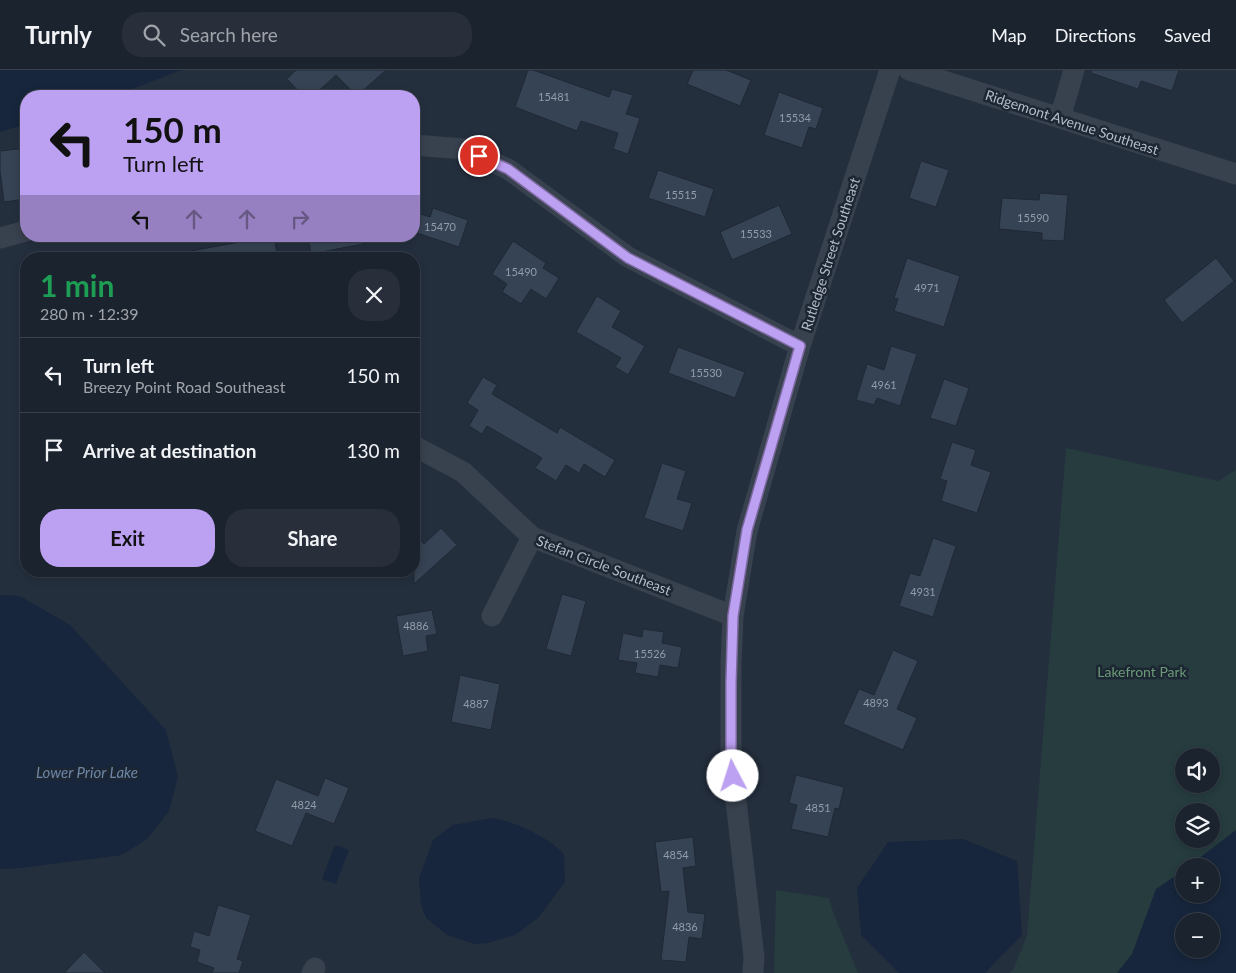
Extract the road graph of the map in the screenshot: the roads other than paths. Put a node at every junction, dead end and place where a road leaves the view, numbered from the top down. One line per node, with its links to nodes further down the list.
1 (890, 70): 9 (street, Rutledge Street Southeast)
2 (909, 70): 4 (street, Ridgemont Avenue Southeast)
3 (1074, 70): 4 (street)
4 (1060, 118): 6 (street, Ridgemont Avenue Southeast)
5 (420, 145): 9 (street)
6 (1236, 174)
7 (20, 233): 8 (street)
8 (0, 238)
9 (800, 346): 13 (street, Rutledge Street Southeast)
10 (420, 449): 11 (street, Stefan Circle Southeast)
11 (532, 537): 12 (street); 13 (street, Stefan Circle Southeast)
12 (492, 616)
13 (733, 616): 14 (street, Rutledge Street Southeast)
14 (753, 973)

